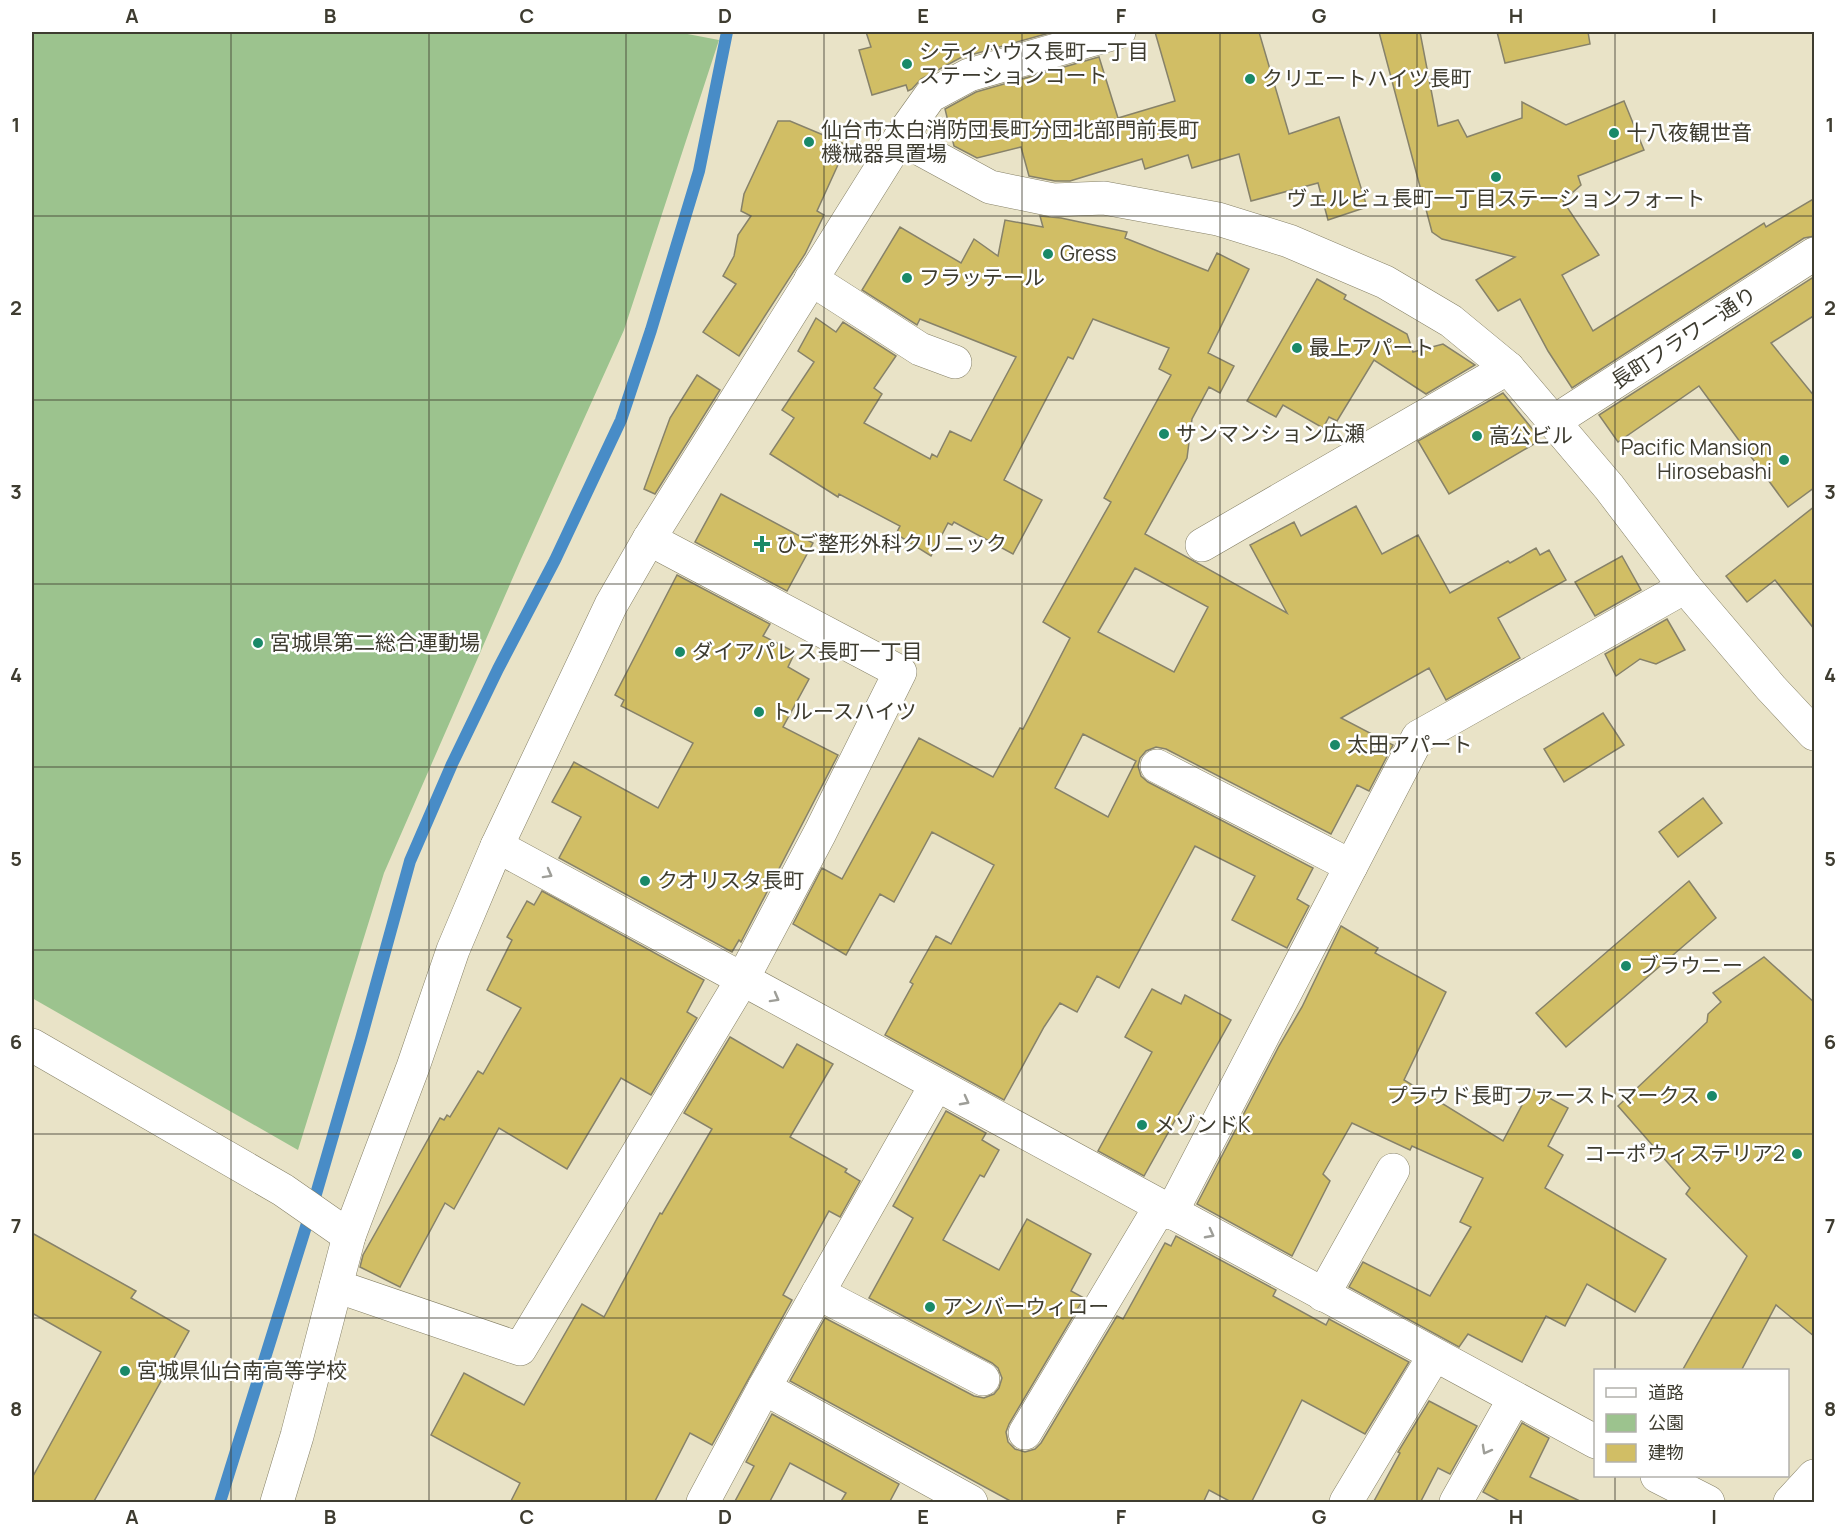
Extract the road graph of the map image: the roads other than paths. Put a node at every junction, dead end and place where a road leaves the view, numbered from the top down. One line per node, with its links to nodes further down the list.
1 (1119, 32): 2 (street)
2 (900, 138): 4 (street); 6 (street)
3 (1815, 254): 7 (street, 長町フラワー通り)
4 (811, 279): 5 (street); 8 (street)
5 (955, 362)
6 (1508, 368): 7 (street); 9 (street)
7 (1553, 422): 10 (street)
8 (649, 538): 13 (street); 15 (street)
9 (1202, 545)
10 (1685, 587): 11 (street); 14 (street)
11 (1815, 734)
12 (1157, 766): 14 (street)
13 (497, 846): 15 (street, one-way to 15); 20 (street)
14 (1351, 866): 19 (street)
15 (742, 980): 17 (street, one-way to 17); 21 (street)
16 (32, 1045): 20 (street)
17 (936, 1086): 19 (street, one-way to 19); 22 (street)
18 (1393, 1170): 23 (street)
19 (1165, 1210): 23 (street, one-way to 23); 28 (street)
20 (342, 1231): 21 (street)
21 (336, 1286): 32 (street)
22 (818, 1293): 25 (street); 26 (street)
23 (1323, 1295): 24 (street)
24 (1434, 1356): 27 (street); 35 (street)
25 (983, 1379)
26 (764, 1388): 33 (street); 34 (street)
27 (1514, 1399): 29 (street); 36 (street, one-way to 36)
28 (1026, 1433)
29 (1594, 1441)
30 (1815, 1476): 38 (street)
31 (1659, 1477): 37 (street)
32 (277, 1503)
33 (703, 1503)
34 (971, 1503)
35 (1347, 1503)
36 (1456, 1503)
37 (1708, 1503)
38 (1790, 1503)

